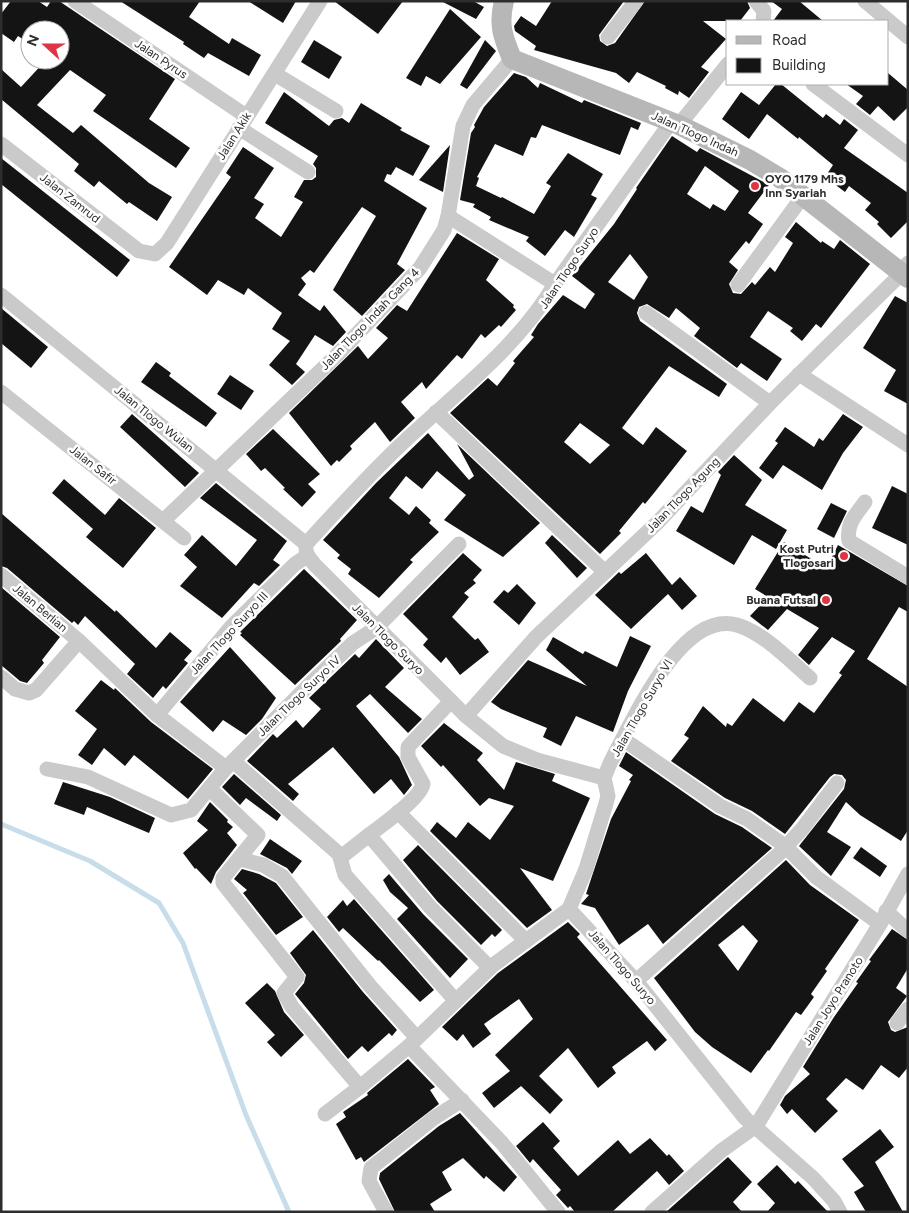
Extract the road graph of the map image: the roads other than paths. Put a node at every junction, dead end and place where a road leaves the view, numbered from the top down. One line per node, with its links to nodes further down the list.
1 (75, 1): 17 (street, Jalan Pyrus)
2 (320, 1): 14 (street, Jalan Akik)
3 (504, 1): 12 (street)
4 (636, 1): 10 (street)
5 (756, 1): 7 (street)
6 (865, 1): 8 (street)
7 (763, 20)
8 (888, 20)
9 (889, 21): 11 (street)
10 (608, 37)
11 (908, 37)
12 (512, 59): 18 (street, Jalan Tlogo Indah); 23 (street, Jalan Tlogo Indah Gang 4)
13 (726, 66): 18 (street, Jalan Tlogo Suryo)
14 (275, 74): 16 (street); 17 (street, Jalan Akik)
15 (814, 85): 20 (street)
16 (336, 111)
17 (243, 122): 21 (street, Jalan Pyrus); 24 (street, Jalan Akik)
18 (675, 124): 22 (street, Jalan Tlogo Indah); 26 (street, Jalan Tlogo Suryo)
19 (1, 144): 24 (street, Jalan Zamrud)
20 (908, 154)
21 (308, 172)
22 (804, 196): 25 (street, Jalan Tlogo Indah); 27 (street)
23 (448, 216): 26 (street); 35 (street, Jalan Tlogo Indah Gang 4)
24 (138, 251)
25 (905, 272): 30 (street, Jalan Tlogo Agung)
26 (556, 284): 33 (street, Jalan Tlogo Suryo)
27 (738, 285)
28 (1, 295): 35 (street, Jalan Tlogo Wulan)
29 (646, 313): 32 (street)
30 (799, 374): 32 (street, Jalan Tlogo Agung); 34 (street)
31 (1, 392): 37 (street, Jalan Safir)
32 (770, 403): 41 (street, Jalan Tlogo Agung)
33 (436, 412): 40 (street, Jalan Tlogo Suryo); 41 (street)
34 (908, 445)
35 (217, 470): 37 (street, Jalan Tlogo Indah Gang 4); 40 (street, Jalan Tlogo Wulan)
36 (865, 502): 43 (street)
37 (164, 520): 38 (street, Jalan Safir)
38 (184, 538)
39 (459, 544): 44 (street, Jalan Tlogo Suryo IV)
40 (307, 550): 44 (street, Jalan Tlogo Suryo); 49 (street, Jalan Tlogo Suryo III)
41 (606, 572): 50 (street, Jalan Tlogo Agung)
42 (1, 575): 45 (street, Jalan Berlian)
43 (908, 578)
44 (376, 628): 48 (street, Jalan Tlogo Suryo); 52 (street, Jalan Tlogo Suryo IV)
45 (79, 641): 46 (street); 49 (street, Jalan Berlian)
46 (1, 677)
47 (810, 678): 51 (street, Jalan Tlogo Suryo VI)
48 (451, 701): 50 (street, Jalan Tlogo Suryo); 57 (street)
49 (157, 715): 52 (street, Jalan Berlian)
50 (466, 716): 54 (street, Jalan Tlogo Suryo)
51 (623, 739): 54 (street, Jalan Tlogo Suryo VI); 59 (street)
52 (230, 764): 56 (street, Jalan Tlogo Suryo IV); 60 (street, Jalan Berlian)
53 (47, 768): 56 (street, Jalan Tlogo Suryo IV)
54 (604, 778): 63 (street)
55 (837, 784): 59 (street)
56 (210, 789): 61 (street)
57 (398, 812): 58 (street); 66 (street)
58 (369, 835): 60 (street); 67 (street)
59 (785, 846): 64 (street); 68 (street)
60 (341, 857): 69 (street)
61 (240, 859): 72 (street); 73 (street)
62 (908, 874): 64 (street, Jalan Joyo Pranoto)
63 (569, 909): 66 (street); 68 (street, Jalan Tlogo Suryo)
64 (883, 918): 65 (street); 76 (street, Jalan Joyo Pranoto)
65 (908, 931)
66 (526, 941): 67 (street)
67 (490, 968): 69 (street)
68 (636, 980): 76 (street, Jalan Tlogo Suryo)
69 (455, 1000): 72 (street)
70 (908, 1009): 71 (street)
71 (897, 1023)
72 (413, 1042): 73 (street); 74 (street)
73 (360, 1087): 75 (street)
74 (462, 1100): 77 (street); 78 (street)
75 (325, 1114)
76 (756, 1126): 79 (street); 80 (street, Jalan Tlogo Suryo)
77 (386, 1212)
78 (558, 1212)
79 (652, 1212)
80 (840, 1212)

